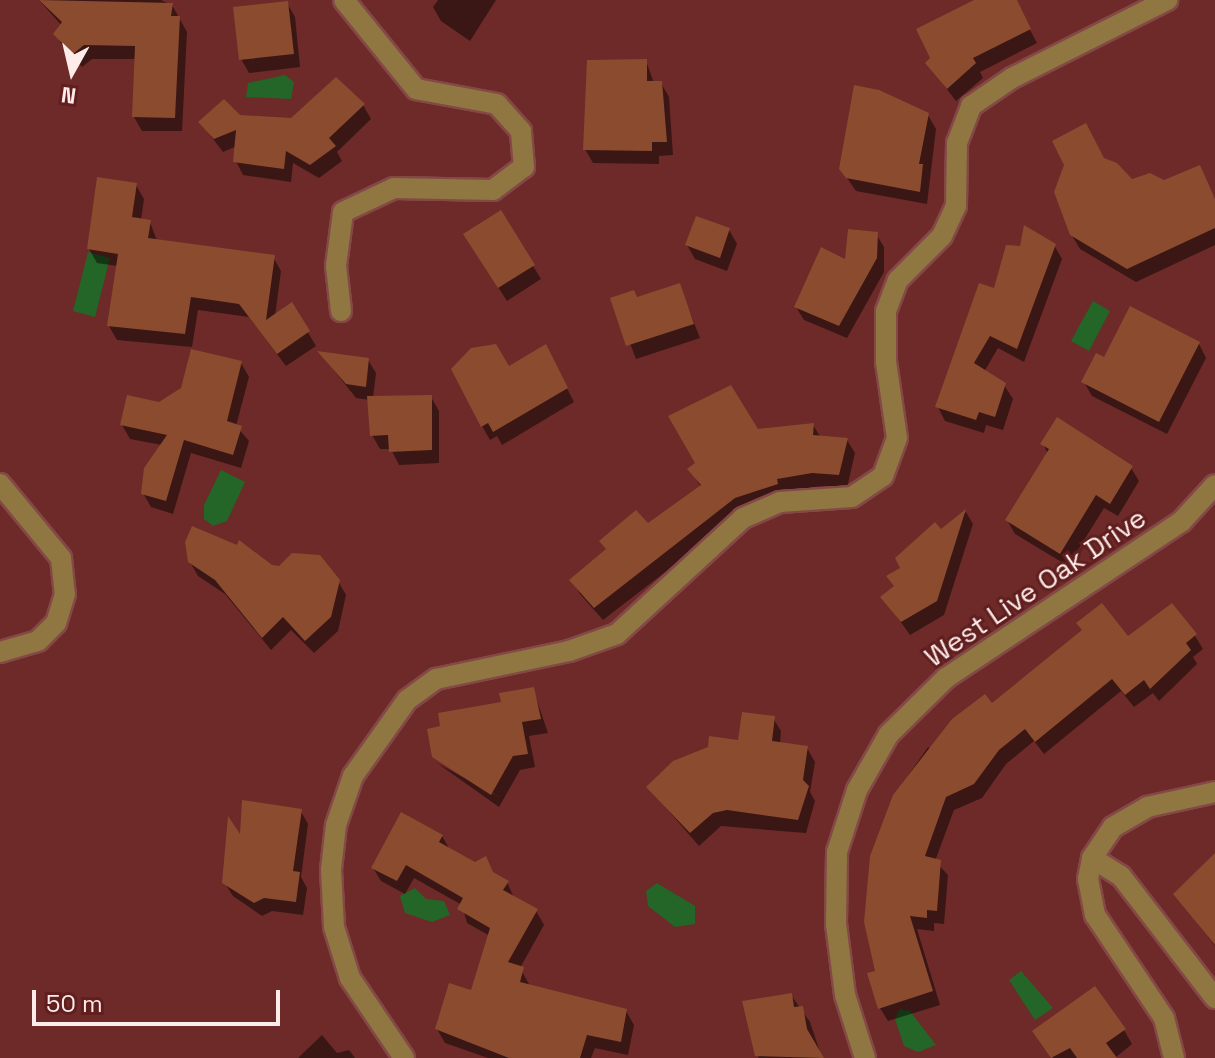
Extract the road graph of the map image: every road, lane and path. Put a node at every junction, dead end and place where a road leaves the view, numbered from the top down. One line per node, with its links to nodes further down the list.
1 (344, 0): 3 (street)
2 (1167, 0): 10 (street)
3 (341, 311)
4 (0, 484): 6 (street)
5 (1215, 485): 11 (street, West Live Oak Drive)
6 (0, 652)
7 (1215, 792): 8 (street)
8 (1092, 858): 9 (street); 12 (street)
9 (1215, 998)
10 (404, 1058)
11 (865, 1058)
12 (1174, 1058)

